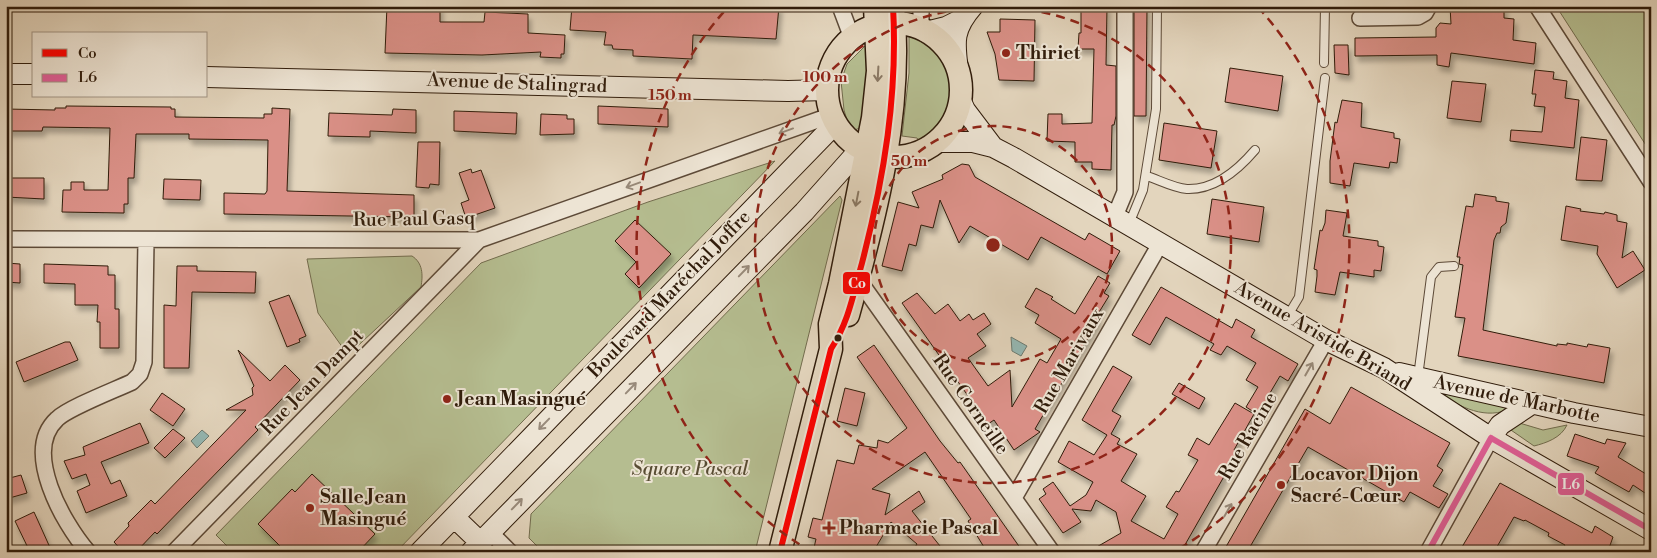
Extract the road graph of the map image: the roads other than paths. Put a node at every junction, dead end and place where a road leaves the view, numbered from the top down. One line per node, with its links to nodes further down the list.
1 (840, 6): 12 (street)
2 (921, 6): 11 (street)
3 (1125, 6): 28 (street)
4 (1157, 6): 26 (lane)
5 (1324, 6): 13 (lane)
6 (1429, 6): 10 (street)
7 (1537, 6): 27 (street)
8 (967, 13): 11 (main road); 14 (main road)
9 (885, 15): 11 (main road); 12 (main road); 25 (main road)
10 (1360, 18)
11 (924, 30): 14 (main road)
12 (852, 38): 19 (main road)
13 (1324, 63)
14 (958, 70): 20 (main road)
15 (6, 74): 16 (main road)
16 (32, 74)
17 (208, 76): 19 (main road, Avenue de Stalingrad)
18 (1325, 78): 35 (lane)
19 (827, 90): 21 (main road)
20 (960, 99): 22 (main road); 23 (main road, Avenue Aristide Briand)
21 (834, 119): 25 (main road); 30 (street, Rue Paul Gasq, one-way to 30); 44 (main road, Boulevard Maréchal Joffre, one-way to 44)
22 (935, 142): 23 (main road, Avenue Aristide Briand); 25 (main road)
23 (993, 147): 28 (main road, Avenue Aristide Briand)
24 (1255, 150): 26 (lane)
25 (871, 152): 34 (main road); 37 (main road, one-way to 37); 46 (main road, Boulevard Maréchal Joffre, one-way to 25)
26 (1147, 176): 28 (lane)
27 (1651, 182)
28 (1122, 220): 32 (main road, Avenue Aristide Briand)
29 (6, 239): 31 (street, Rue Paul Gasq)
30 (479, 240): 31 (street, Rue Paul Gasq); 48 (street, Rue Jean Dampt)
31 (146, 241): 47 (street)
32 (1160, 244): 35 (main road, Avenue Aristide Briand); 43 (street, Rue Marivaux)
33 (1454, 266): 39 (lane)
34 (858, 279): 37 (main road); 43 (street, Rue Corneille)
35 (1287, 317): 36 (main road, Avenue Aristide Briand)
36 (1326, 340): 38 (main road, Avenue Aristide Briand); 53 (street, Rue Racine, one-way to 36)
37 (831, 349): 51 (main road)
38 (1384, 368): 39 (main road, Avenue de Marbotte); 42 (main road, Avenue Aristide Briand)
39 (1418, 377): 40 (main road, Avenue de Marbotte)
40 (1533, 403): 41 (main road, Avenue de Marbotte); 42 (main road)
41 (1651, 427)
42 (1491, 438): 45 (main road, Avenue Aristide Briand); 54 (street)
43 (1014, 498): 52 (street, Rue Corneille)
44 (454, 518): 46 (main road); 49 (main road, Boulevard Maréchal Joffre)
45 (1651, 530)
46 (480, 542): 50 (street)
47 (88, 552)
48 (174, 552)
49 (420, 552)
50 (510, 552)
51 (780, 552)
52 (1052, 552)
53 (1203, 552)
54 (1428, 552)

